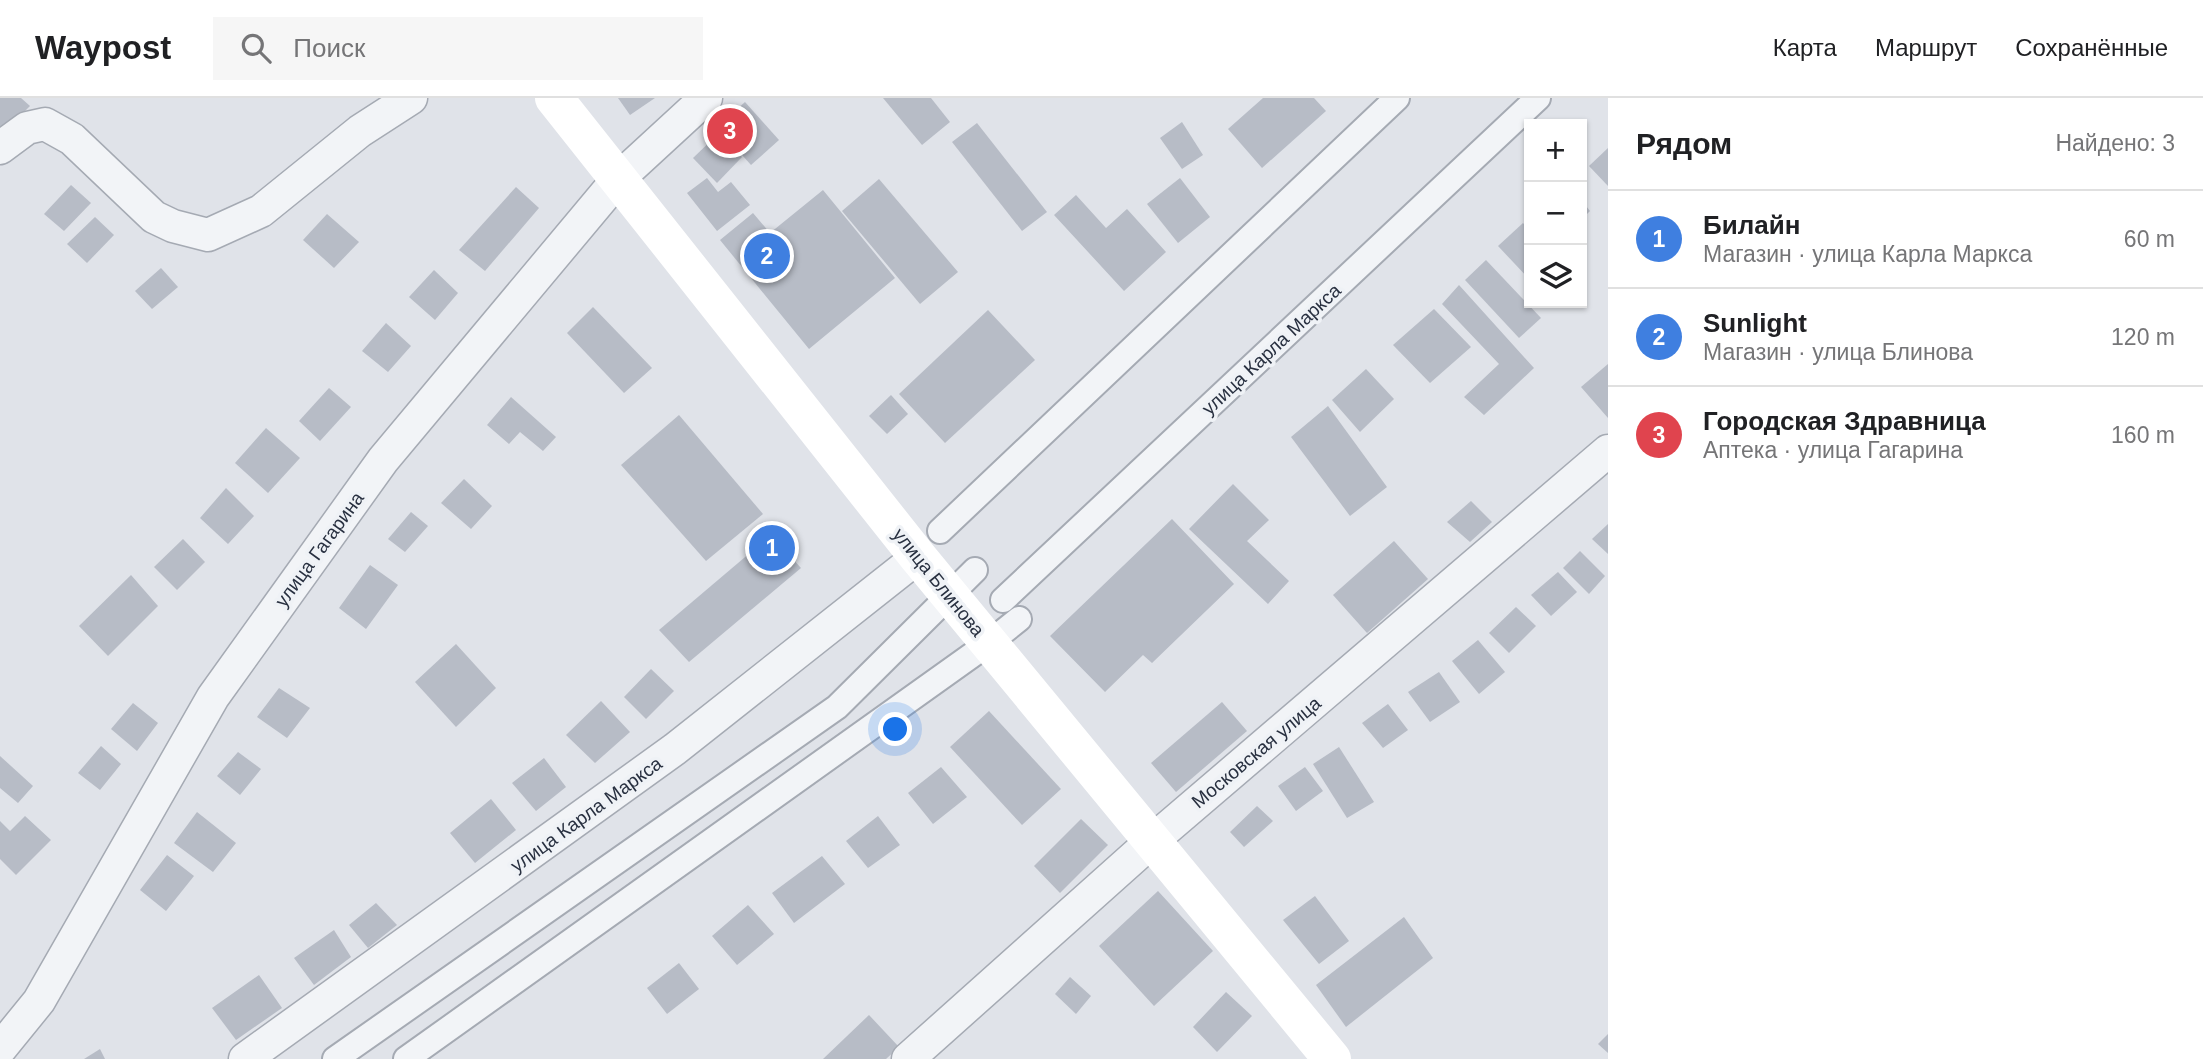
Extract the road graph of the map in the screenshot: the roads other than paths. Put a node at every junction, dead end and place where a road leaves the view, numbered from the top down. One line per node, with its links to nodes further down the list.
1 (411, 98): 6 (street)
2 (554, 98): 7 (main road, улица Блинова)
3 (706, 98): 7 (street, улица Гагарина)
4 (1396, 98): 9 (street, улица Карла Маркса)
5 (1538, 98): 11 (street, улица Карла Маркса)
6 (0, 148)
7 (618, 179): 9 (main road, улица Блинова); 13 (street, улица Гагарина)
8 (1608, 452): 12 (street, Московская улица)
9 (929, 544): 10 (main road, улица Блинова); 14 (street, улица Карла Маркса)
10 (961, 582): 11 (main road, улица Блинова); 15 (street)
11 (989, 643): 12 (main road, улица Блинова); 16 (street, улица Карла Маркса)
12 (1152, 841): 17 (street, Московская улица); 18 (main road, улица Блинова)
13 (0, 1049)
14 (245, 1059)
15 (335, 1059)
16 (406, 1059)
17 (908, 1059)
18 (1332, 1059)

